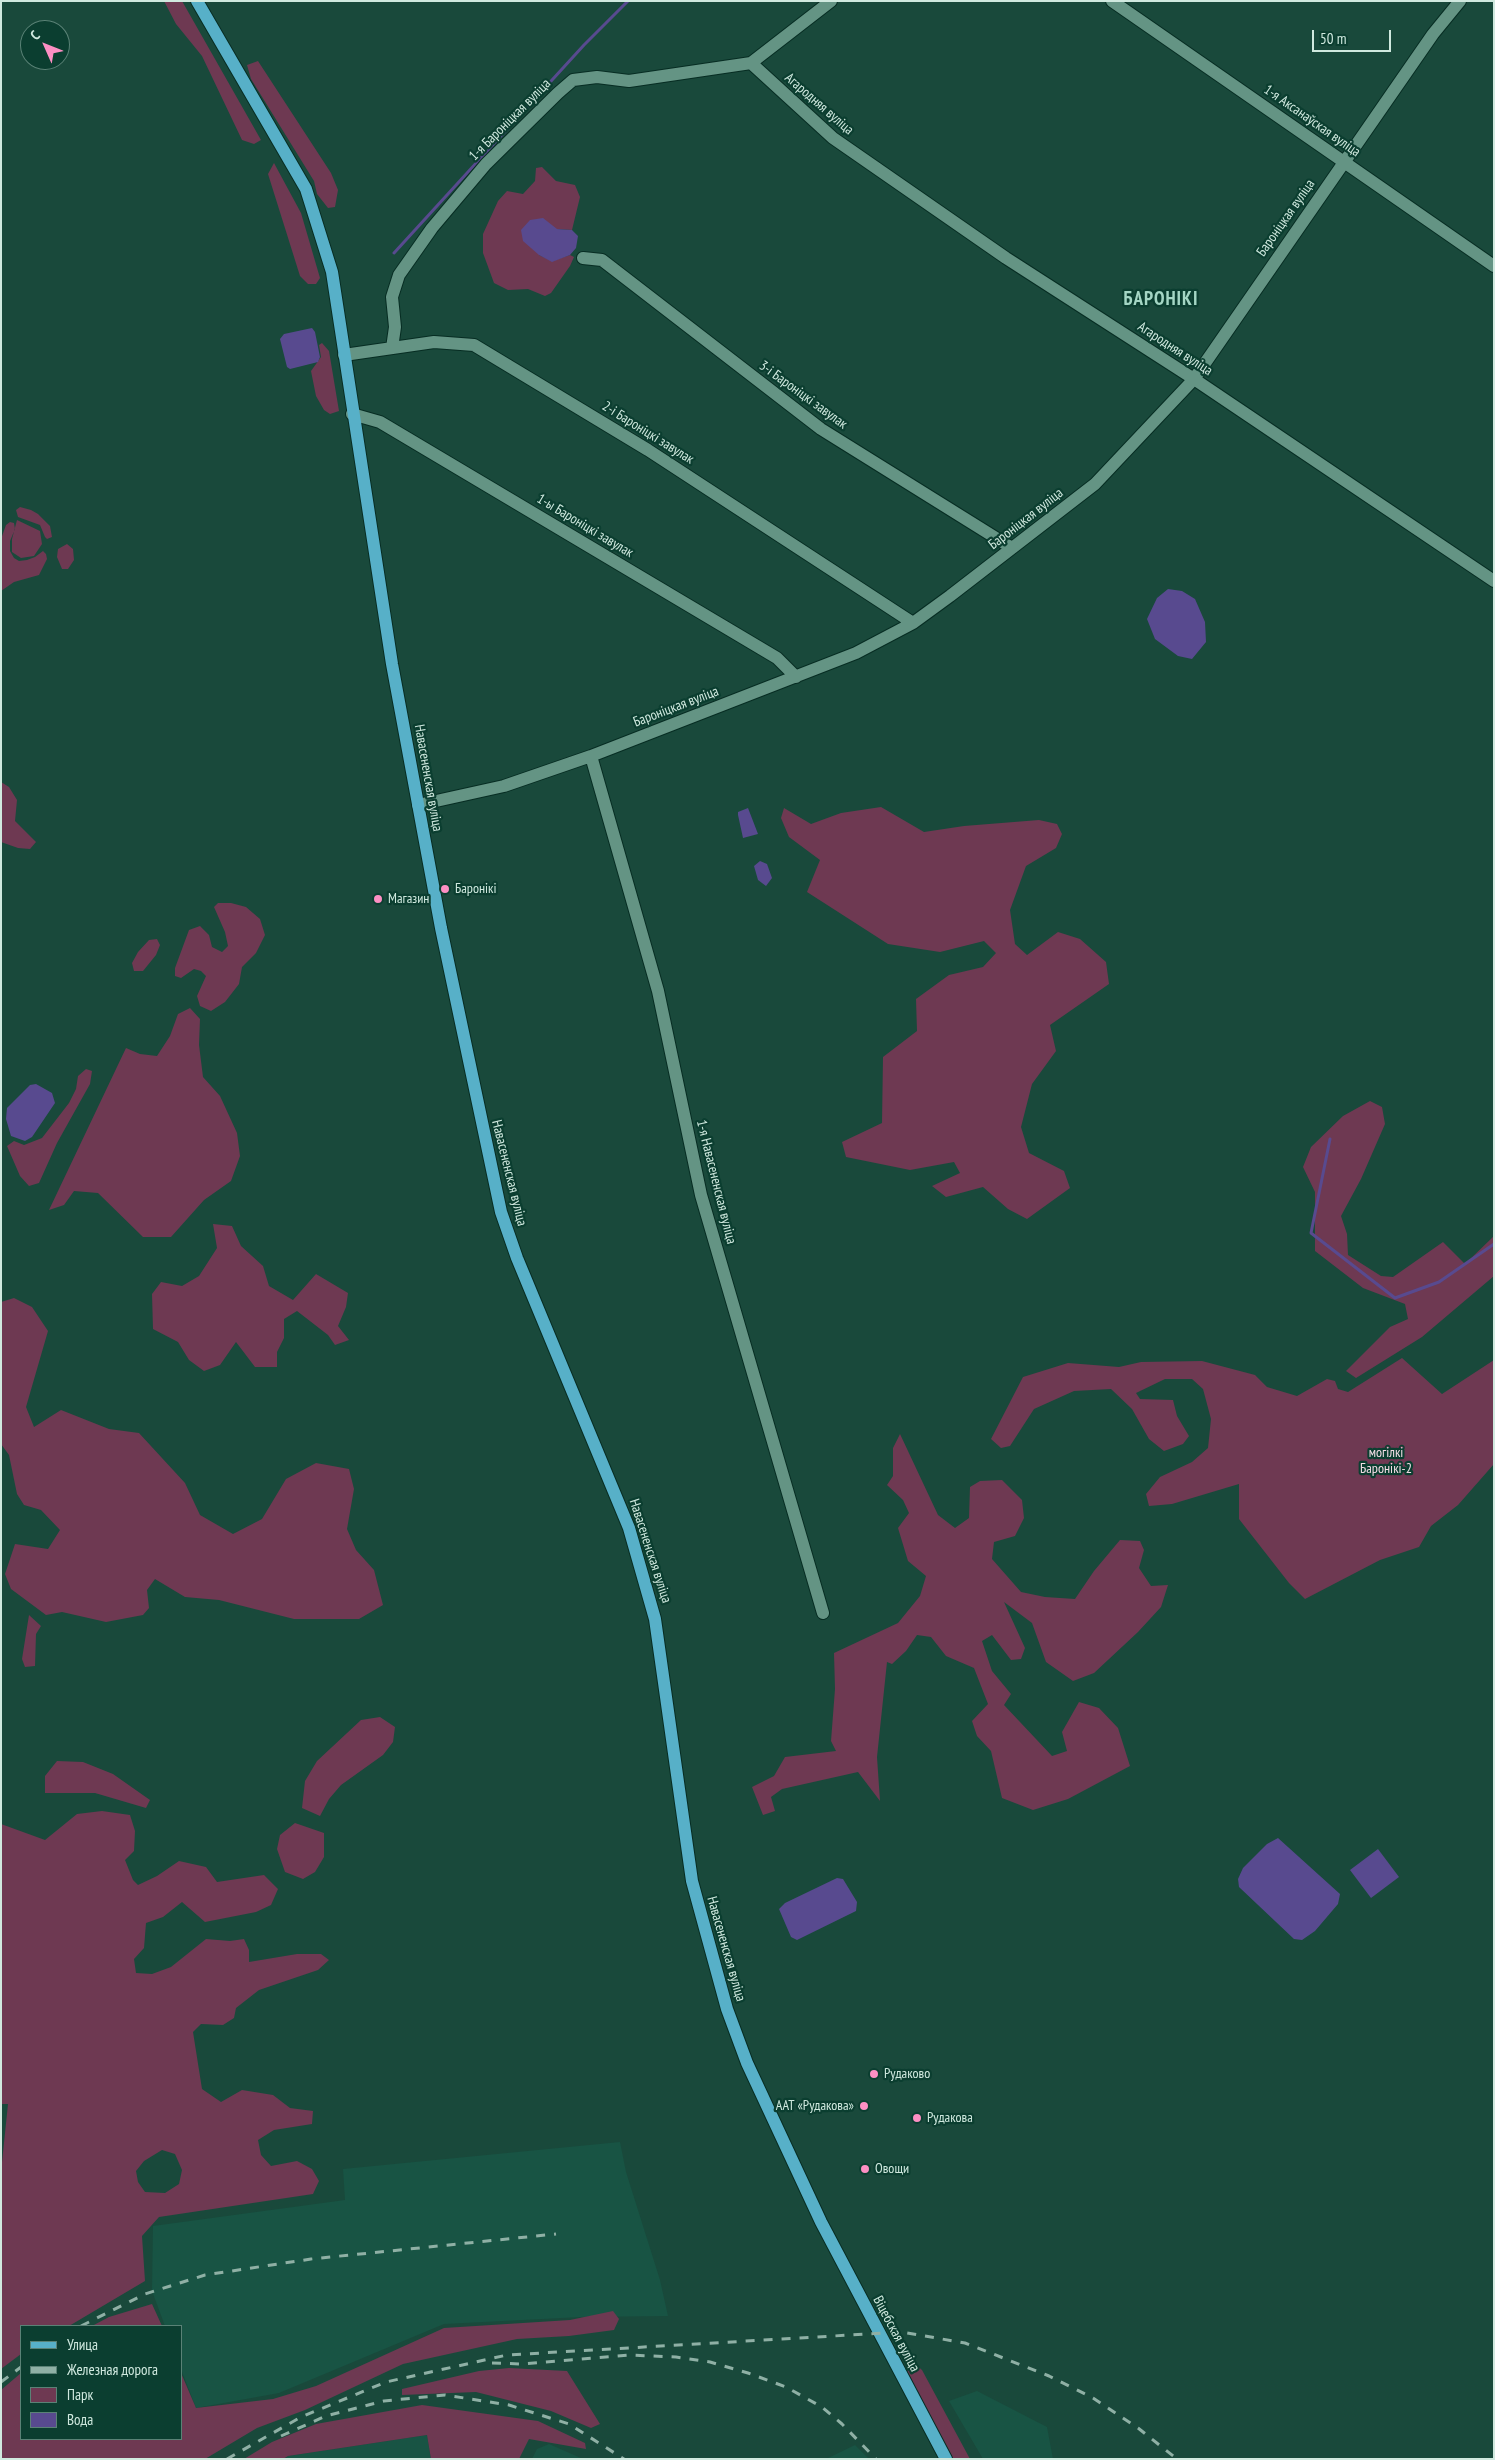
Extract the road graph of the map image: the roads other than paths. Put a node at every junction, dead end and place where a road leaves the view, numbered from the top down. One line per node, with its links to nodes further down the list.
1 (831, 1): 5 (street, 1-я Бароніцкая вуліца)
2 (1112, 1): 6 (street, 1-я Аксанаўская вуліца)
3 (1460, 1): 6 (street, Бароніцкая вуліца)
4 (201, 3): 10 (main road, Навасененская вуліца)
5 (751, 63): 9 (street, 1-я Бароніцкая вуліца); 11 (street, Агародняя вуліца)
6 (1344, 162): 8 (street, 1-я Аксанаўская вуліца); 11 (street, Бароніцкая вуліца)
7 (583, 258): 13 (street, 3-і Бароніцкі завулак)
8 (1494, 266)
9 (392, 348): 10 (street, 2-і Бароніцкі завулак); 15 (street, 2-і Бароніцкі завулак)
10 (344, 355): 12 (main road, Навасененская вуліца)
11 (1194, 379): 13 (street, Бароніцкая вуліца); 14 (street, Агародняя вуліца)
12 (352, 414): 16 (street, 1-ы Бароніцкі завулак); 18 (main road, Навасененская вуліца)
13 (1012, 548): 15 (street, Бароніцкая вуліца)
14 (1494, 581)
15 (913, 623): 16 (street, Бароніцкая вуліца)
16 (796, 677): 17 (street, Бароніцкая вуліца)
17 (591, 756): 18 (street, Бароніцкая вуліца); 19 (street, 1-я Навасененская вуліца)
18 (418, 805): 20 (main road, Навасененская вуліца)
19 (823, 1613)
20 (821, 2222): 21 (main road, Віцебская вуліца)
21 (946, 2459)

